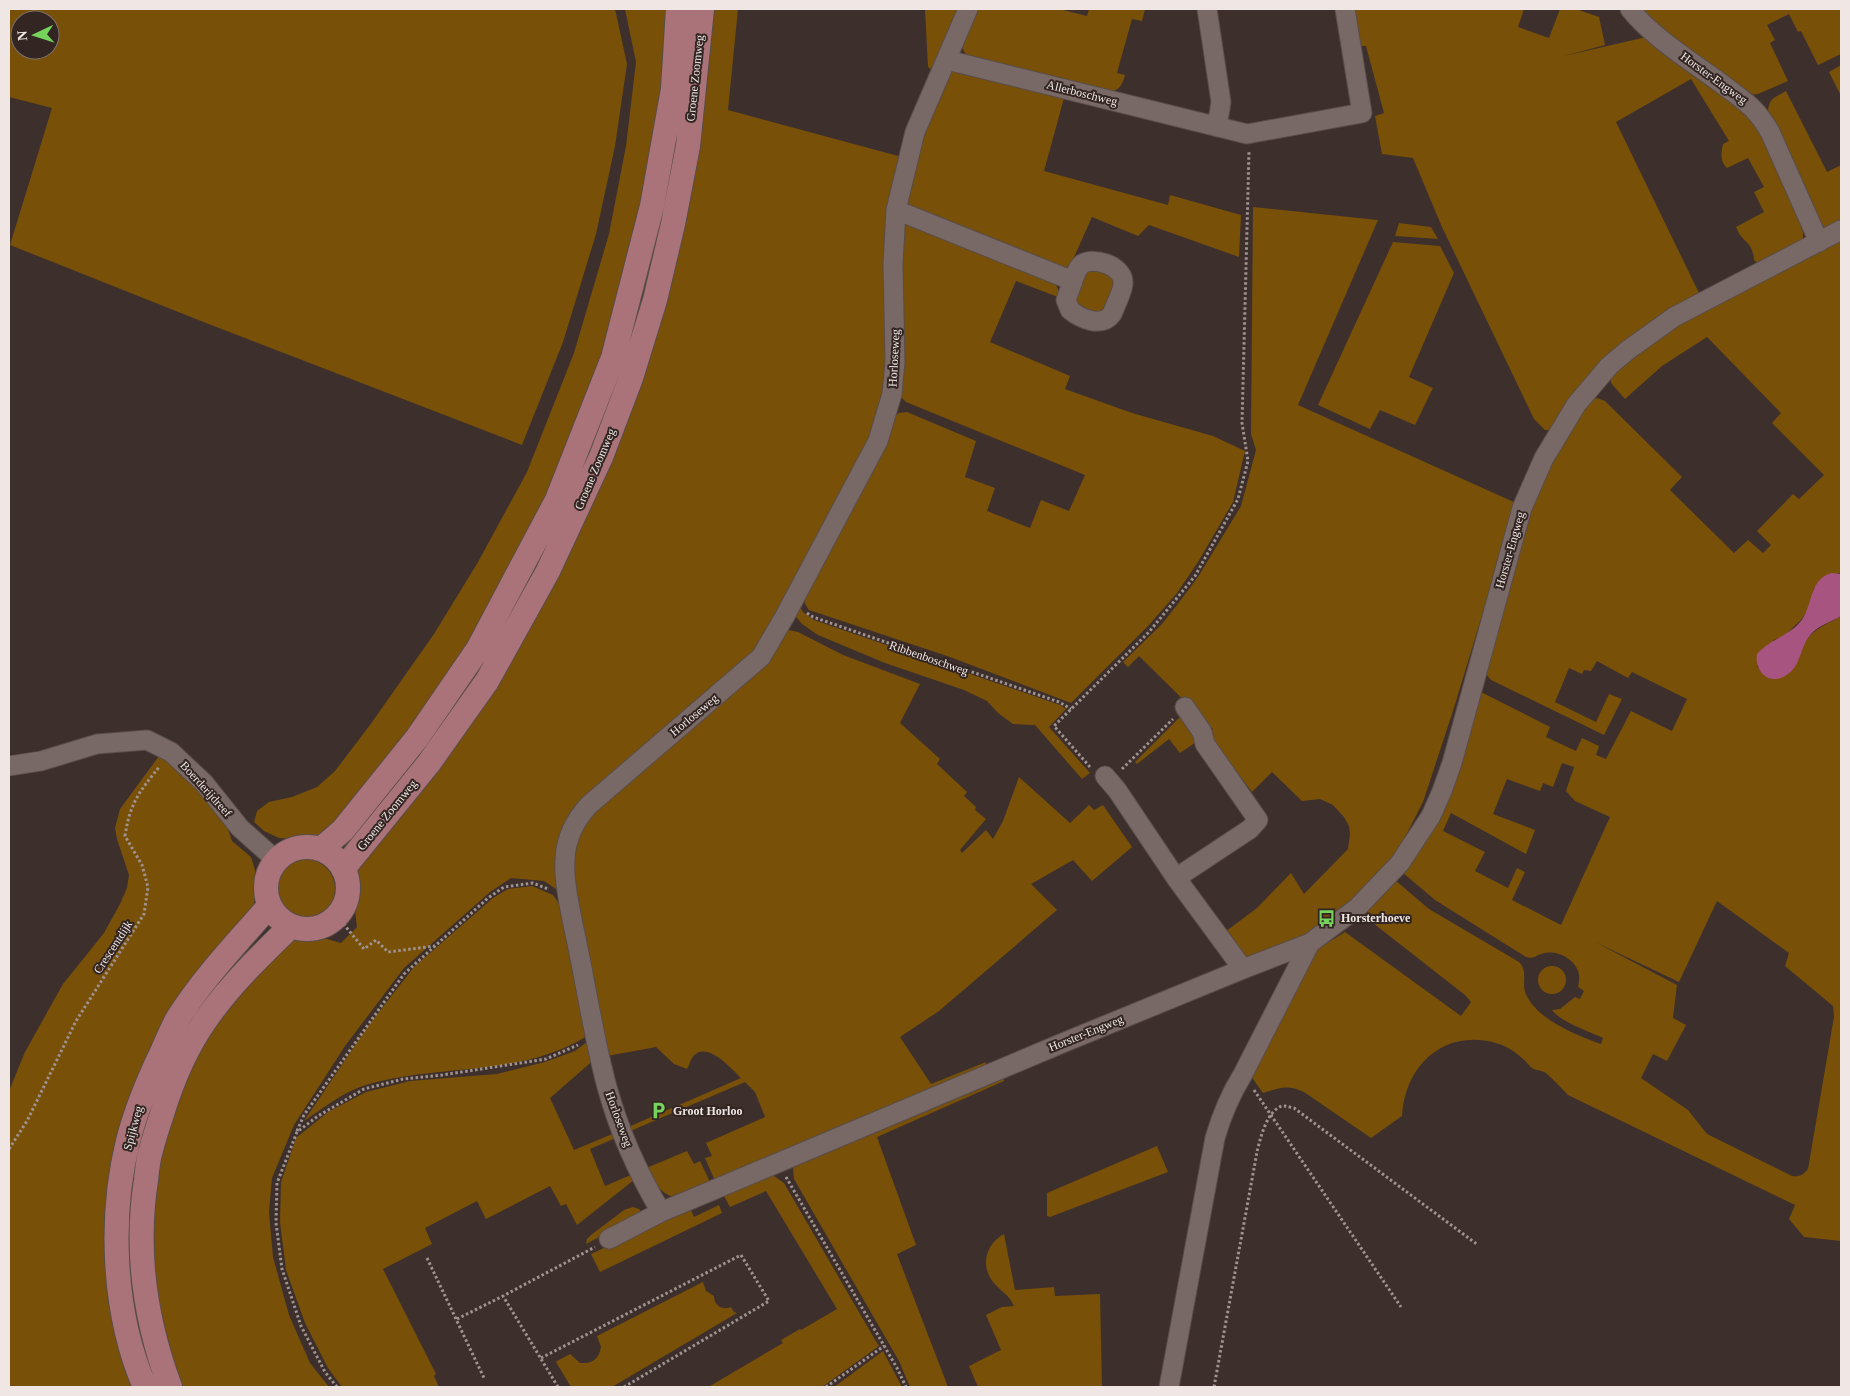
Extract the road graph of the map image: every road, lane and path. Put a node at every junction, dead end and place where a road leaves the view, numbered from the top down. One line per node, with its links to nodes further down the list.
1 (678, 9): 20 (main road, Groene Zoomweg)
2 (702, 9): 22 (main road, Groene Zoomweg)
3 (968, 9): 7 (street, Horloseweg)
4 (1208, 9): 8 (street)
5 (1345, 9): 9 (street, Allerboschweg)
6 (1630, 9): 12 (street, Horster-Engweg)
7 (947, 60): 8 (street, Allerboschweg); 10 (street, Horloseweg)
8 (1217, 127): 9 (street, Allerboschweg)
9 (1246, 134): 16 (path)
10 (896, 210): 13 (street); 14 (street, Horloseweg)
11 (1841, 230): 12 (street, Horster-Engweg)
12 (1818, 242): 28 (street, Horster-Engweg)
13 (1073, 281)
14 (795, 596): 16 (path, Ribbenboschweg); 24 (street, Horloseweg)
15 (1185, 707): 19 (path); 23 (street)
16 (1070, 709): 19 (path)
17 (171, 752): 18 (street, Boerderijdreef); 21 (street, Boerderijdreef); 35 (path, Crescentdijk)
18 (9, 766)
19 (1107, 779): 23 (street)
20 (321, 849): 21 (main road); 22 (main road)
21 (276, 860): 25 (main road)
22 (344, 869): 26 (main road)
23 (1176, 878): 30 (street)
24 (570, 903): 29 (path); 31 (street, Horloseweg)
25 (269, 906): 27 (main road); 47 (main road, Spijkweg)
26 (337, 916): 27 (main road); 29 (path)
27 (291, 926): 48 (main road, Spijkweg)
28 (1310, 943): 30 (street, Horster-Engweg); 32 (street, Horster-Engweg)
29 (435, 946): 34 (path)
30 (1243, 969): 36 (street, Horster-Engweg)
31 (595, 1033): 34 (path); 37 (street, Horloseweg)
32 (1243, 1074): 33 (path); 54 (street, Horster-Engweg)
33 (1272, 1114): 39 (path); 42 (path); 55 (path)
34 (297, 1132): 49 (path)
35 (9, 1149)
36 (778, 1164): 37 (street); 44 (path)
37 (661, 1212): 38 (street)
38 (609, 1239): 41 (path)
39 (1478, 1245)
40 (428, 1258): 43 (path)
41 (503, 1296): 43 (path); 45 (path)
42 (1401, 1307)
43 (457, 1319): 46 (path)
44 (884, 1346): 52 (path); 53 (path)
45 (541, 1358): 50 (path); 51 (path)
46 (484, 1378)
47 (145, 1387)
48 (170, 1387)
49 (337, 1387)
50 (558, 1387)
51 (624, 1387)
52 (826, 1387)
53 (906, 1387)
54 (1169, 1387)
55 (1214, 1387)

